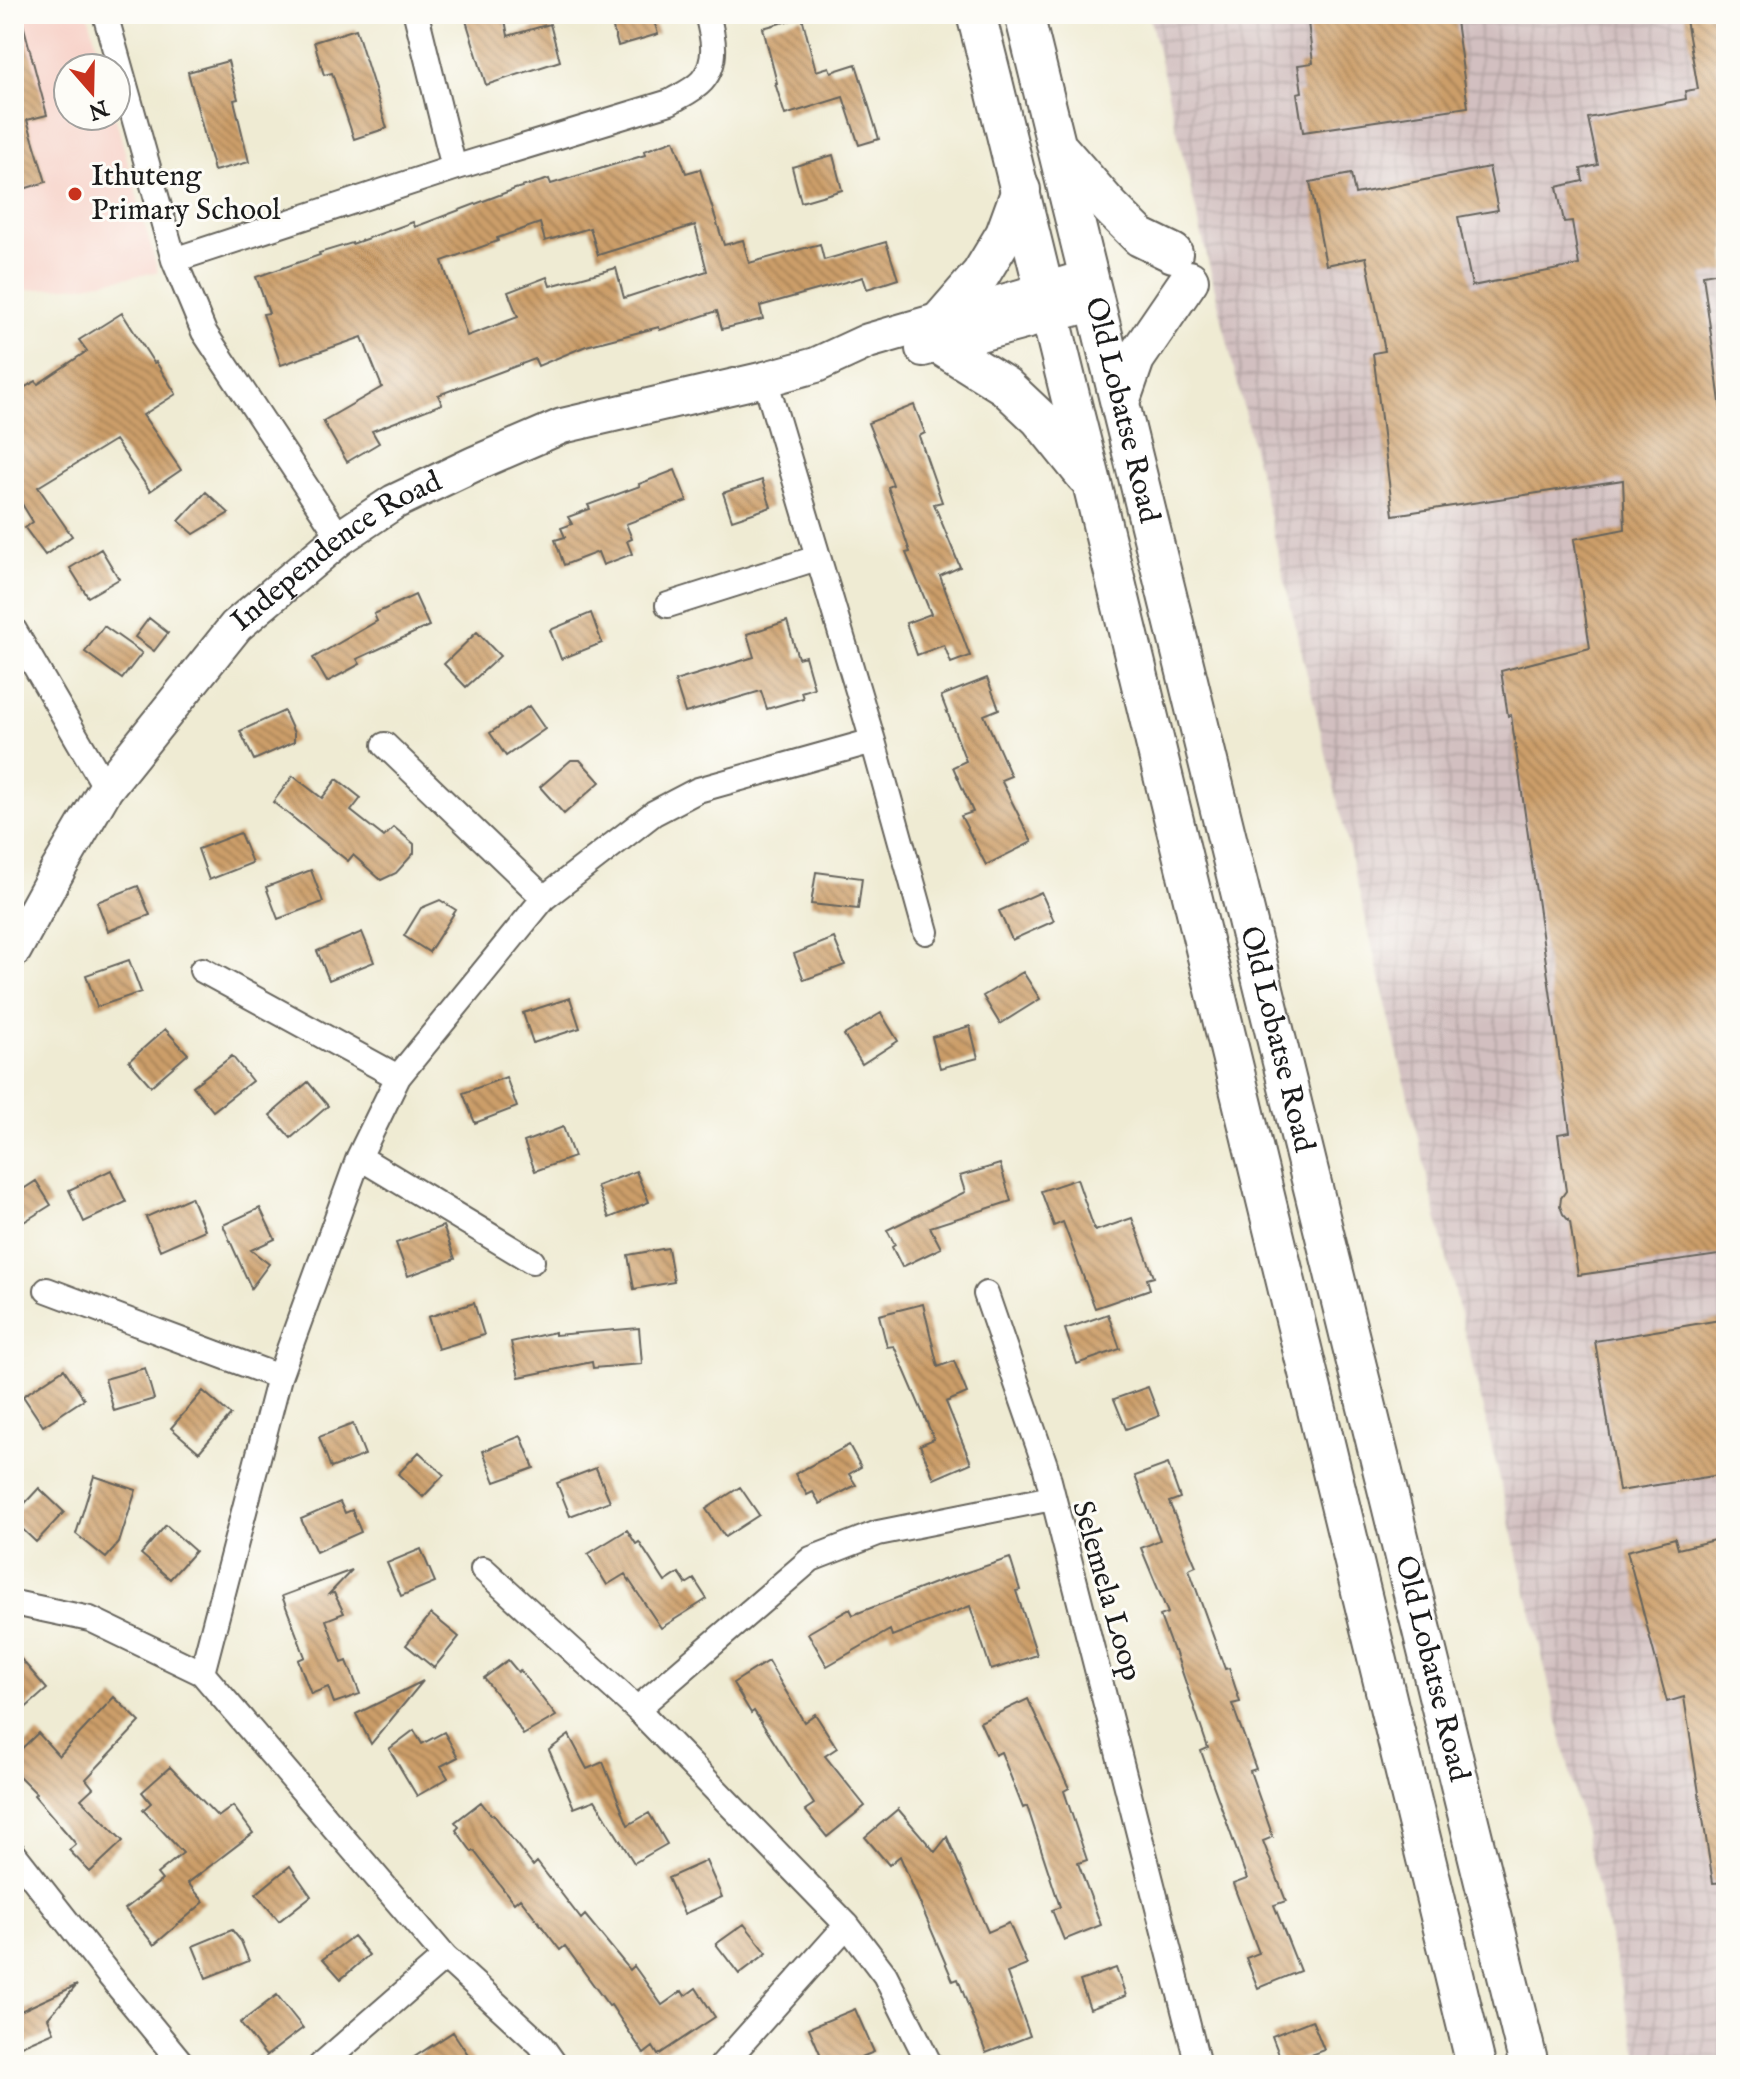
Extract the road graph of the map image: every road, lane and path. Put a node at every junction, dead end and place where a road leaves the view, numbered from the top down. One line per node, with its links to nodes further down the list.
1 (105, 14): 9 (street)
2 (416, 14): 7 (street)
3 (707, 14): 7 (street)
4 (976, 14): 8 (main road, Old Lobatse Road)
5 (1024, 14): 6 (main road, Old Lobatse Road)
6 (1056, 146): 10 (main road, Old Lobatse Road); 14 (main road)
7 (454, 168): 9 (street)
8 (1021, 190): 11 (main road, Old Lobatse Road); 12 (main road)
9 (174, 260): 16 (street)
10 (1092, 290): 11 (street, Independence Road); 14 (main road, Old Lobatse Road)
11 (1046, 303): 12 (street, Independence Road); 15 (main road, Old Lobatse Road)
12 (941, 333): 13 (street, Independence Road); 15 (main road)
13 (765, 379): 16 (street, Independence Road); 17 (street)
14 (1120, 402): 48 (main road, Old Lobatse Road)
15 (1092, 483): 47 (main road, Old Lobatse Road)
16 (340, 538): 22 (street, Independence Road)
17 (817, 558): 18 (street); 20 (street)
18 (668, 605)
19 (14, 630): 22 (street)
20 (873, 741): 23 (street); 24 (street)
21 (385, 745): 23 (street)
22 (106, 788): 25 (street, Independence Road)
23 (544, 898): 27 (street)
24 (926, 932)
25 (14, 950)
26 (202, 970): 27 (street)
27 (398, 1077): 28 (street)
28 (359, 1157): 29 (street); 32 (street)
29 (532, 1261)
30 (47, 1290): 32 (street)
31 (986, 1294): 33 (street)
32 (279, 1377): 36 (street)
33 (1052, 1498): 37 (street, Selemela Loop); 46 (street, Selemela Loop)
34 (483, 1569): 37 (street)
35 (14, 1603): 36 (street)
36 (202, 1673): 40 (street)
37 (637, 1709): 39 (street)
38 (14, 1854): 41 (street)
39 (847, 1925): 44 (street); 45 (street)
40 (445, 1957): 42 (street); 43 (street)
41 (183, 2065)
42 (321, 2065)
43 (555, 2065)
44 (722, 2065)
45 (930, 2065)
46 (1198, 2065)
47 (1476, 2065)
48 (1529, 2065)

